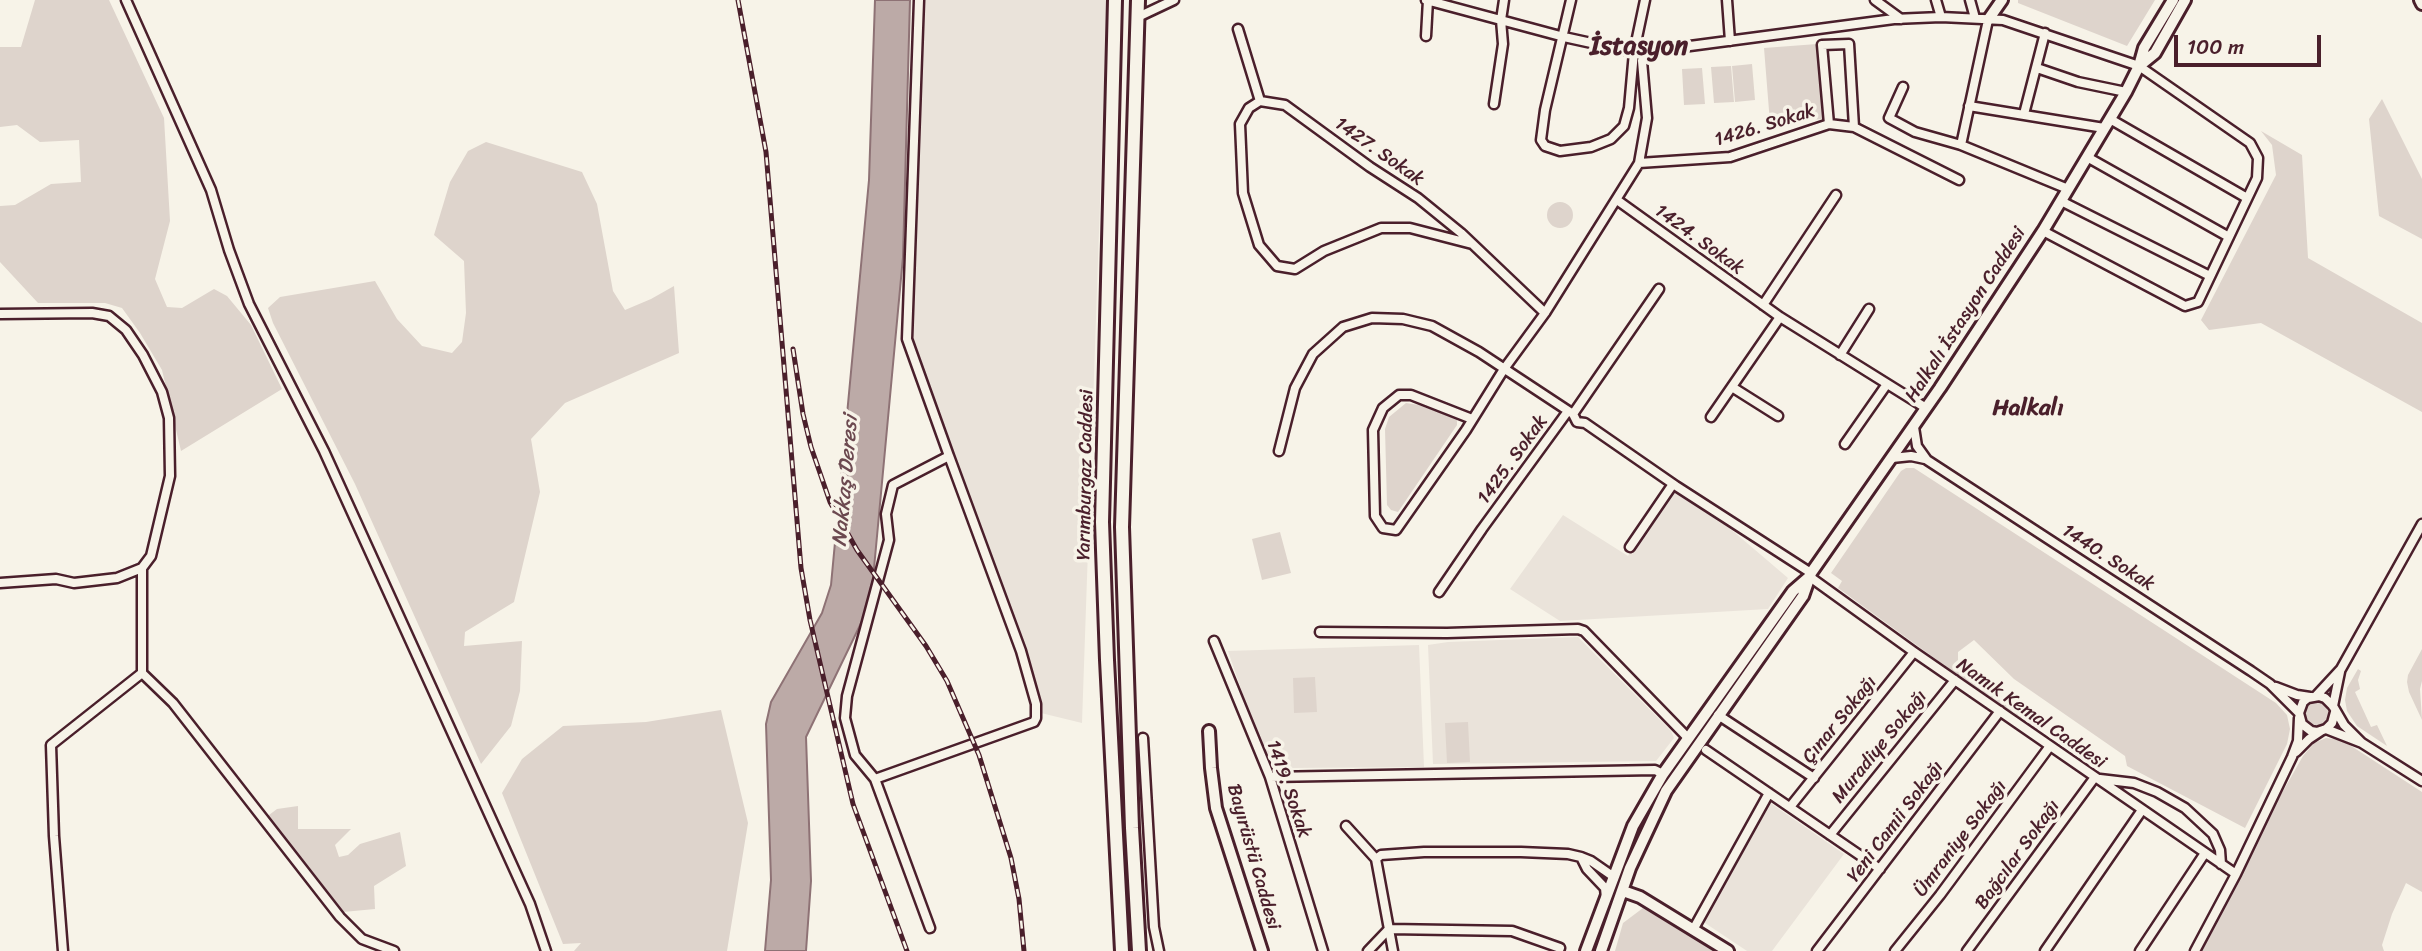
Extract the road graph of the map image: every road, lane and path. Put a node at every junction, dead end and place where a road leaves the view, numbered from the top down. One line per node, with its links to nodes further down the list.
1 (126, 0): 128 (street)
2 (919, 0): 73 (street)
3 (1115, 0): 129 (main road, Yarımburgaz Caddesi)
4 (1138, 0): 18 (main road, Yarımburgaz Caddesi)
5 (1174, 0): 18 (street)
6 (1504, 0): 22 (street)
7 (1571, 0): 27 (street)
8 (1645, 0): 29 (street)
9 (1717, 0): 17 (street)
10 (1875, 0): 21 (street)
11 (1936, 0): 19 (street)
12 (1970, 0): 20 (street)
13 (2002, 0): 23 (main road)
14 (2172, 0): 31 (main road, Halkalı İstasyon Caddesi)
15 (2185, 0): 31 (main road, Halkalı İstasyon Caddesi)
16 (1432, 1): 22 (street); 26 (street)
17 (1727, 1): 28 (street)
18 (1138, 17): 130 (main road, Yarımburgaz Caddesi)
19 (1941, 17): 20 (street); 21 (street)
20 (1975, 18): 23 (street)
21 (1901, 19): 28 (street)
22 (1502, 20): 27 (street); 36 (street)
23 (1988, 20): 25 (street); 37 (street)
24 (1238, 29): 35 (street)
25 (2045, 33): 31 (street); 32 (street)
26 (1426, 36)
27 (1564, 37): 29 (street); 29 (street)
28 (1730, 41): 29 (street)
29 (1634, 52)
30 (1642, 61): 44 (street)
31 (2139, 66): 34 (main road, Halkalı İstasyon Caddesi); 48 (street)
32 (2037, 68): 34 (street); 38 (street)
33 (1903, 87): 42 (street)
34 (2126, 92): 39 (main road, Halkalı İstasyon Caddesi)
35 (1260, 101): 53 (street, 1427. Sokak); 53 (street, 1427. Sokak)
36 (1494, 104)
37 (1969, 106): 38 (street); 42 (street)
38 (2024, 114): 39 (street)
39 (2107, 123): 43 (main road, Halkalı İstasyon Caddesi); 48 (street)
40 (1829, 124): 41 (street, 1426. Sokak); 41 (street); 44 (street, 1426. Sokak)
41 (1854, 127): 45 (street, 1426. Sokak)
42 (1961, 145): 46 (street)
43 (2087, 158): 46 (main road, Halkalı İstasyon Caddesi); 52 (street)
44 (1639, 163): 49 (street)
45 (1959, 180)
46 (2068, 189): 50 (main road, Halkalı İstasyon Caddesi)
47 (1836, 195): 56 (street)
48 (2248, 198): 52 (street)
49 (1618, 200): 56 (street, 1424. Sokak); 58 (street)
50 (2061, 201): 51 (main road, Halkalı İstasyon Caddesi); 54 (street)
51 (2043, 231): 54 (street); 65 (main road, Halkalı İstasyon Caddesi)
52 (2229, 237): 54 (street)
53 (1472, 244): 58 (street, 1427. Sokak)
54 (2210, 276)
55 (1659, 289): 66 (street, 1425. Sokak)
56 (1763, 305): 60 (street, 1424. Sokak)
57 (1869, 309): 61 (street)
58 (1545, 313): 62 (street)
59 (0, 314): 79 (street)
60 (1780, 317): 61 (street, 1424. Sokak); 64 (street)
61 (1840, 355): 63 (street, 1424. Sokak)
62 (1504, 369): 66 (street, 1425. Sokak); 69 (street); 72 (street, 1425. Sokak)
63 (1886, 384): 65 (street, 1424. Sokak); 71 (street)
64 (1732, 387): 67 (street); 68 (street)
65 (1926, 408): 70 (main road, Halkalı İstasyon Caddesi)
66 (1570, 412): 76 (street); 82 (street, 1425. Sokak)
67 (1778, 416)
68 (1711, 417)
69 (1472, 419): 69 (street)
70 (1914, 427): 74 (main road, Halkalı İstasyon Caddesi); 75 (street)
71 (1845, 444)
72 (1279, 452)
73 (950, 456): 106 (street); 106 (street)
74 (1892, 458): 75 (street, 1440. Sokak); 80 (main road, Halkalı İstasyon Caddesi)
75 (1927, 460): 89 (street, 1440. Sokak)
76 (1673, 484): 78 (street); 80 (street)
77 (2422, 524): 86 (street)
78 (1630, 547)
79 (142, 568): 81 (street); 87 (street)
80 (1811, 575): 85 (street, Namık Kemal Caddesi); 93 (main road, Halkalı İstasyon Caddesi); 99 (main road, Halkalı İstasyon Caddesi)
81 (0, 583)
82 (1439, 592)
83 (1320, 632): 99 (street)
84 (1214, 641): 103 (street, 1419. Sokak)
85 (1914, 652): 88 (street, Namık Kemal Caddesi); 104 (street, Çınar Sokağı)
86 (2341, 669): 90 (street); 91 (street)
87 (142, 673): 126 (street); 127 (street)
88 (1955, 680): 92 (street, Namık Kemal Caddesi); 112 (street, Muradiye Sokağı)
89 (2270, 684): 90 (street); 94 (street)
90 (2313, 696): 91 (street); 94 (street)
91 (2334, 709): 95 (street); 98 (street)
92 (2000, 711): 100 (street, Namık Kemal Caddesi); 117 (street, Yeni Camii Sokağı)
93 (1718, 715): 99 (main road, Halkalı İstasyon Caddesi); 104 (street)
94 (2299, 716): 95 (street); 101 (street)
95 (2324, 730): 98 (street); 101 (street)
96 (1209, 731): 132 (main road, Bayırüstü Caddesi)
97 (1143, 738): 131 (street)
98 (2362, 743): 107 (street)
99 (1697, 744): 102 (main road, Halkalı İstasyon Caddesi); 108 (street); 120 (main road, Halkalı İstasyon Caddesi)
100 (2050, 746): 105 (street, Namık Kemal Caddesi); 140 (street, Ümraniye Sokağı)
101 (2292, 757): 118 (street)
102 (1663, 774): 103 (street); 119 (main road, Halkalı İstasyon Caddesi)
103 (1270, 777): 133 (street, 1419. Sokak)
104 (1814, 778): 109 (street, Çınar Sokağı)
105 (2097, 778): 110 (street, Namık Kemal Caddesi); 116 (street); 141 (street, Bağcılar Sokağı)
106 (875, 779): 122 (street)
107 (2422, 781)
108 (1769, 793): 109 (street); 124 (street)
109 (1790, 807): 112 (street)
110 (2142, 810): 113 (street, Namık Kemal Caddesi); 142 (street)
111 (1346, 827): 115 (street)
112 (1830, 835): 117 (street)
113 (2205, 853): 116 (street, Namık Kemal Caddesi); 143 (street)
114 (1581, 857): 115 (street); 119 (street); 121 (street)
115 (1377, 859): 123 (street)
116 (2221, 864): 118 (street, Namık Kemal Caddesi)
117 (1880, 869): 139 (street, Yeni Camii Sokağı)
118 (2236, 874): 144 (street)
119 (1614, 877): 121 (main road, Halkalı İstasyon Caddesi)
120 (1623, 891): 121 (main road); 124 (main road); 137 (main road, Halkalı İstasyon Caddesi)
121 (1605, 901): 136 (main road, Halkalı İstasyon Caddesi)
122 (930, 928)
123 (1389, 929): 125 (street); 134 (street); 135 (street)
124 (1693, 930): 138 (main road)
125 (1560, 948)
126 (63, 951)
127 (394, 951)
128 (546, 951)
129 (1122, 951)
130 (1139, 951)
131 (1159, 951)
132 (1262, 951)
133 (1323, 951)
134 (1368, 951)
135 (1393, 951)
136 (1586, 951)
137 (1601, 951)
138 (1728, 951)
139 (1817, 951)
140 (1895, 951)
141 (1967, 951)
142 (2045, 951)
143 (2140, 951)
144 (2195, 951)

